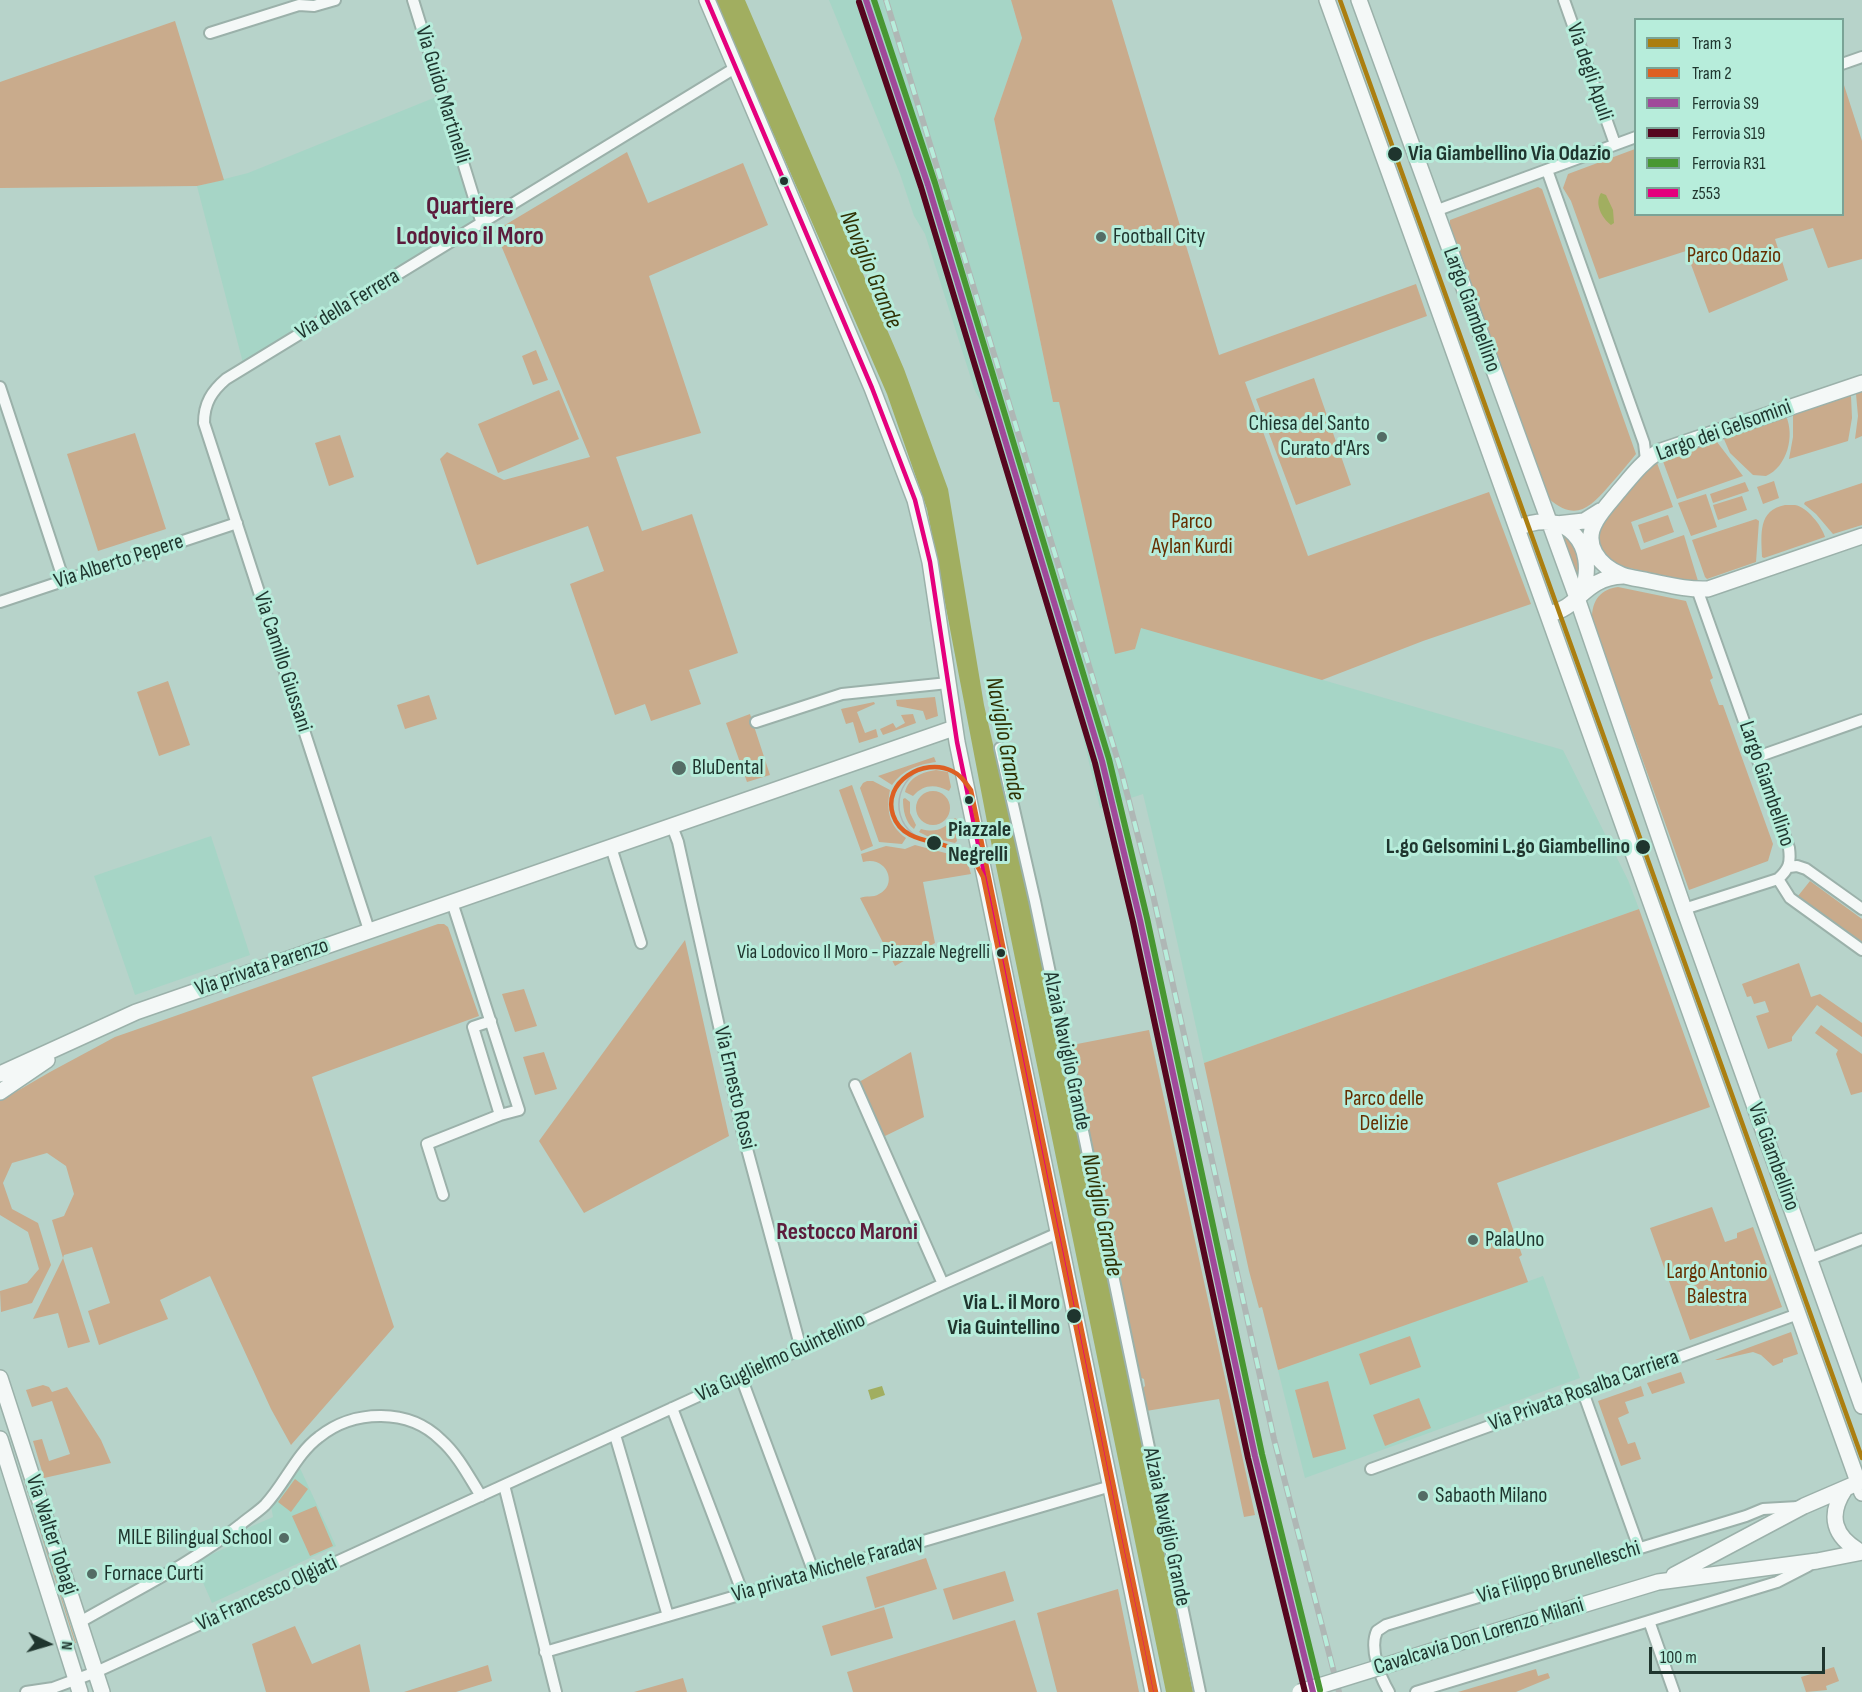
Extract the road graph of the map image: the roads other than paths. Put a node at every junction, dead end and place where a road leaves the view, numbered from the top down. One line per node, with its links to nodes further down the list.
1 (335, 0): 7 (street)
2 (413, 0): 15 (street, Via Guido Martinelli)
3 (707, 0): 10 (street)
4 (1327, 0): 23 (street, Largo Giambellino)
5 (1359, 0): 14 (street)
6 (1564, 0): 12 (street, Via degli Apuli)
7 (210, 33)
8 (1862, 57): 9 (street)
9 (1844, 63)
10 (735, 68): 15 (street, Via della Ferrera); 31 (street)
11 (1634, 137): 12 (street)
12 (1615, 144): 13 (street)
13 (1546, 170): 14 (street); 19 (street)
14 (1435, 211): 22 (street, Largo Giambellino)
15 (482, 224): 18 (street, Via della Ferrera)
16 (1862, 383): 19 (street, Largo dei Gelsomini)
17 (0, 387): 26 (street)
18 (211, 394): 21 (street, Via Camillo Giussani)
19 (1646, 460): 20 (street, Largo dei Gelsomini)
20 (1605, 507): 22 (street, Largo dei Gelsomini); 25 (street, Largo dei Gelsomini)
21 (237, 523): 26 (street, Via Alberto Pepere); 45 (street, Via Camillo Giussani)
22 (1553, 523): 23 (street); 28 (street, Largo Giambellino); 28 (street)
23 (1518, 528): 30 (street, Largo Giambellino)
24 (1862, 536): 27 (street, Largo dei Gelsomini)
25 (1623, 576): 27 (street, Largo dei Gelsomini); 28 (street, Largo dei Gelsomini)
26 (64, 581): 29 (street, Via Alberto Pepere)
27 (1697, 589): 36 (street, Largo Giambellino)
28 (1579, 595): 30 (street); 42 (street, Largo Giambellino)
29 (0, 602)
30 (1549, 614): 44 (street, Largo Giambellino)
31 (948, 683): 33 (street); 34 (street)
32 (1862, 720): 36 (street)
33 (756, 722)
34 (954, 728): 37 (street, Via privata Parenzo); 55 (street)
35 (1000, 748): 85 (street, Alzaia Naviglio Grande)
36 (1757, 757): 39 (street, Largo Giambellino)
37 (672, 826): 38 (street, Via privata Parenzo); 60 (street, Via Ernesto Rossi)
38 (611, 847): 41 (street, Via privata Parenzo); 46 (street)
39 (1789, 867): 40 (street, Largo Giambellino); 43 (street)
40 (1778, 879): 42 (street, Largo Giambellino); 47 (street)
41 (452, 902): 45 (street, Via privata Parenzo); 48 (street)
42 (1684, 909): 57 (street, Via Giambellino)
43 (1862, 909)
44 (1656, 919): 59 (street, Via Giambellino)
45 (369, 930): 49 (street, Via privata Parenzo)
46 (641, 943)
47 (1862, 950)
48 (491, 1021): 53 (street); 53 (street)
49 (74, 1040): 50 (street, Via privata Parenzo); 52 (street, Via privata Parenzo)
50 (0, 1074)
51 (855, 1085): 58 (street)
52 (0, 1092)
53 (500, 1115): 54 (street)
54 (443, 1196)
55 (1058, 1233): 58 (street, Via Guglielmo Guintellino); 70 (street)
56 (1862, 1239): 57 (street)
57 (1810, 1259): 64 (street, Via Giambellino)
58 (943, 1284): 60 (street, Via Guglielmo Guintellino)
59 (1798, 1314): 63 (street, Via Privata Rosalba Carriera); 71 (street, Via Giambellino)
60 (801, 1349): 61 (street, Via Guglielmo Guintellino)
61 (741, 1377): 65 (street, Via Guglielmo Guintellino); 77 (street)
62 (0, 1378): 82 (street, Via Walter Tobagi)
63 (1583, 1392): 68 (street, Via Privata Rosalba Carriera); 74 (street)
64 (1862, 1406)
65 (672, 1408): 66 (street, Via Guglielmo Guintellino); 79 (street)
66 (615, 1435): 69 (street, Via Guglielmo Guintellino); 80 (street)
67 (0, 1439): 86 (street, Via Walter Tobagi)
68 (1371, 1469)
69 (504, 1485): 72 (street, Via Francesco Olgiati); 83 (street)
70 (1111, 1486): 77 (street, Via privata Michele Faraday); 91 (street)
71 (1855, 1487): 73 (street, Cavalcavia Don Lorenzo Milani); 75 (street)
72 (481, 1496): 82 (street); 84 (street, Via Francesco Olgiati)
73 (1804, 1506): 74 (street, Via Filippo Brunelleschi); 78 (street, Cavalcavia Don Lorenzo Milani)
74 (1639, 1548): 95 (street, Via Filippo Brunelleschi)
75 (1862, 1552): 76 (street, Cavalcavia Don Lorenzo Milani)
76 (1817, 1561): 78 (street, Cavalcavia Don Lorenzo Milani); 81 (street)
77 (814, 1573): 79 (street, Via privata Michele Faraday)
78 (1658, 1582): 94 (street, Cavalcavia Don Lorenzo Milani, bridge)
79 (743, 1594): 80 (street, Via privata Michele Faraday)
80 (668, 1616): 83 (street, Via privata Michele Faraday)
81 (1649, 1621): 87 (street); 96 (street)
82 (80, 1623): 84 (street, Via Walter Tobagi)
83 (545, 1652): 90 (street)
84 (96, 1672): 86 (street, Via Francesco Olgiati); 89 (street, Via Walter Tobagi)
85 (1196, 1672): 92 (street, Alzaia Naviglio Grande); 93 (street, Alzaia Naviglio Grande)
86 (78, 1686): 88 (street, Via Francesco Olgiati)
87 (1419, 1691)
88 (26, 1692)
89 (102, 1692)
90 (556, 1692)
91 (1153, 1692)
92 (1200, 1692)
93 (1209, 1692)
94 (1300, 1692)
95 (1389, 1692)
96 (1674, 1692)

